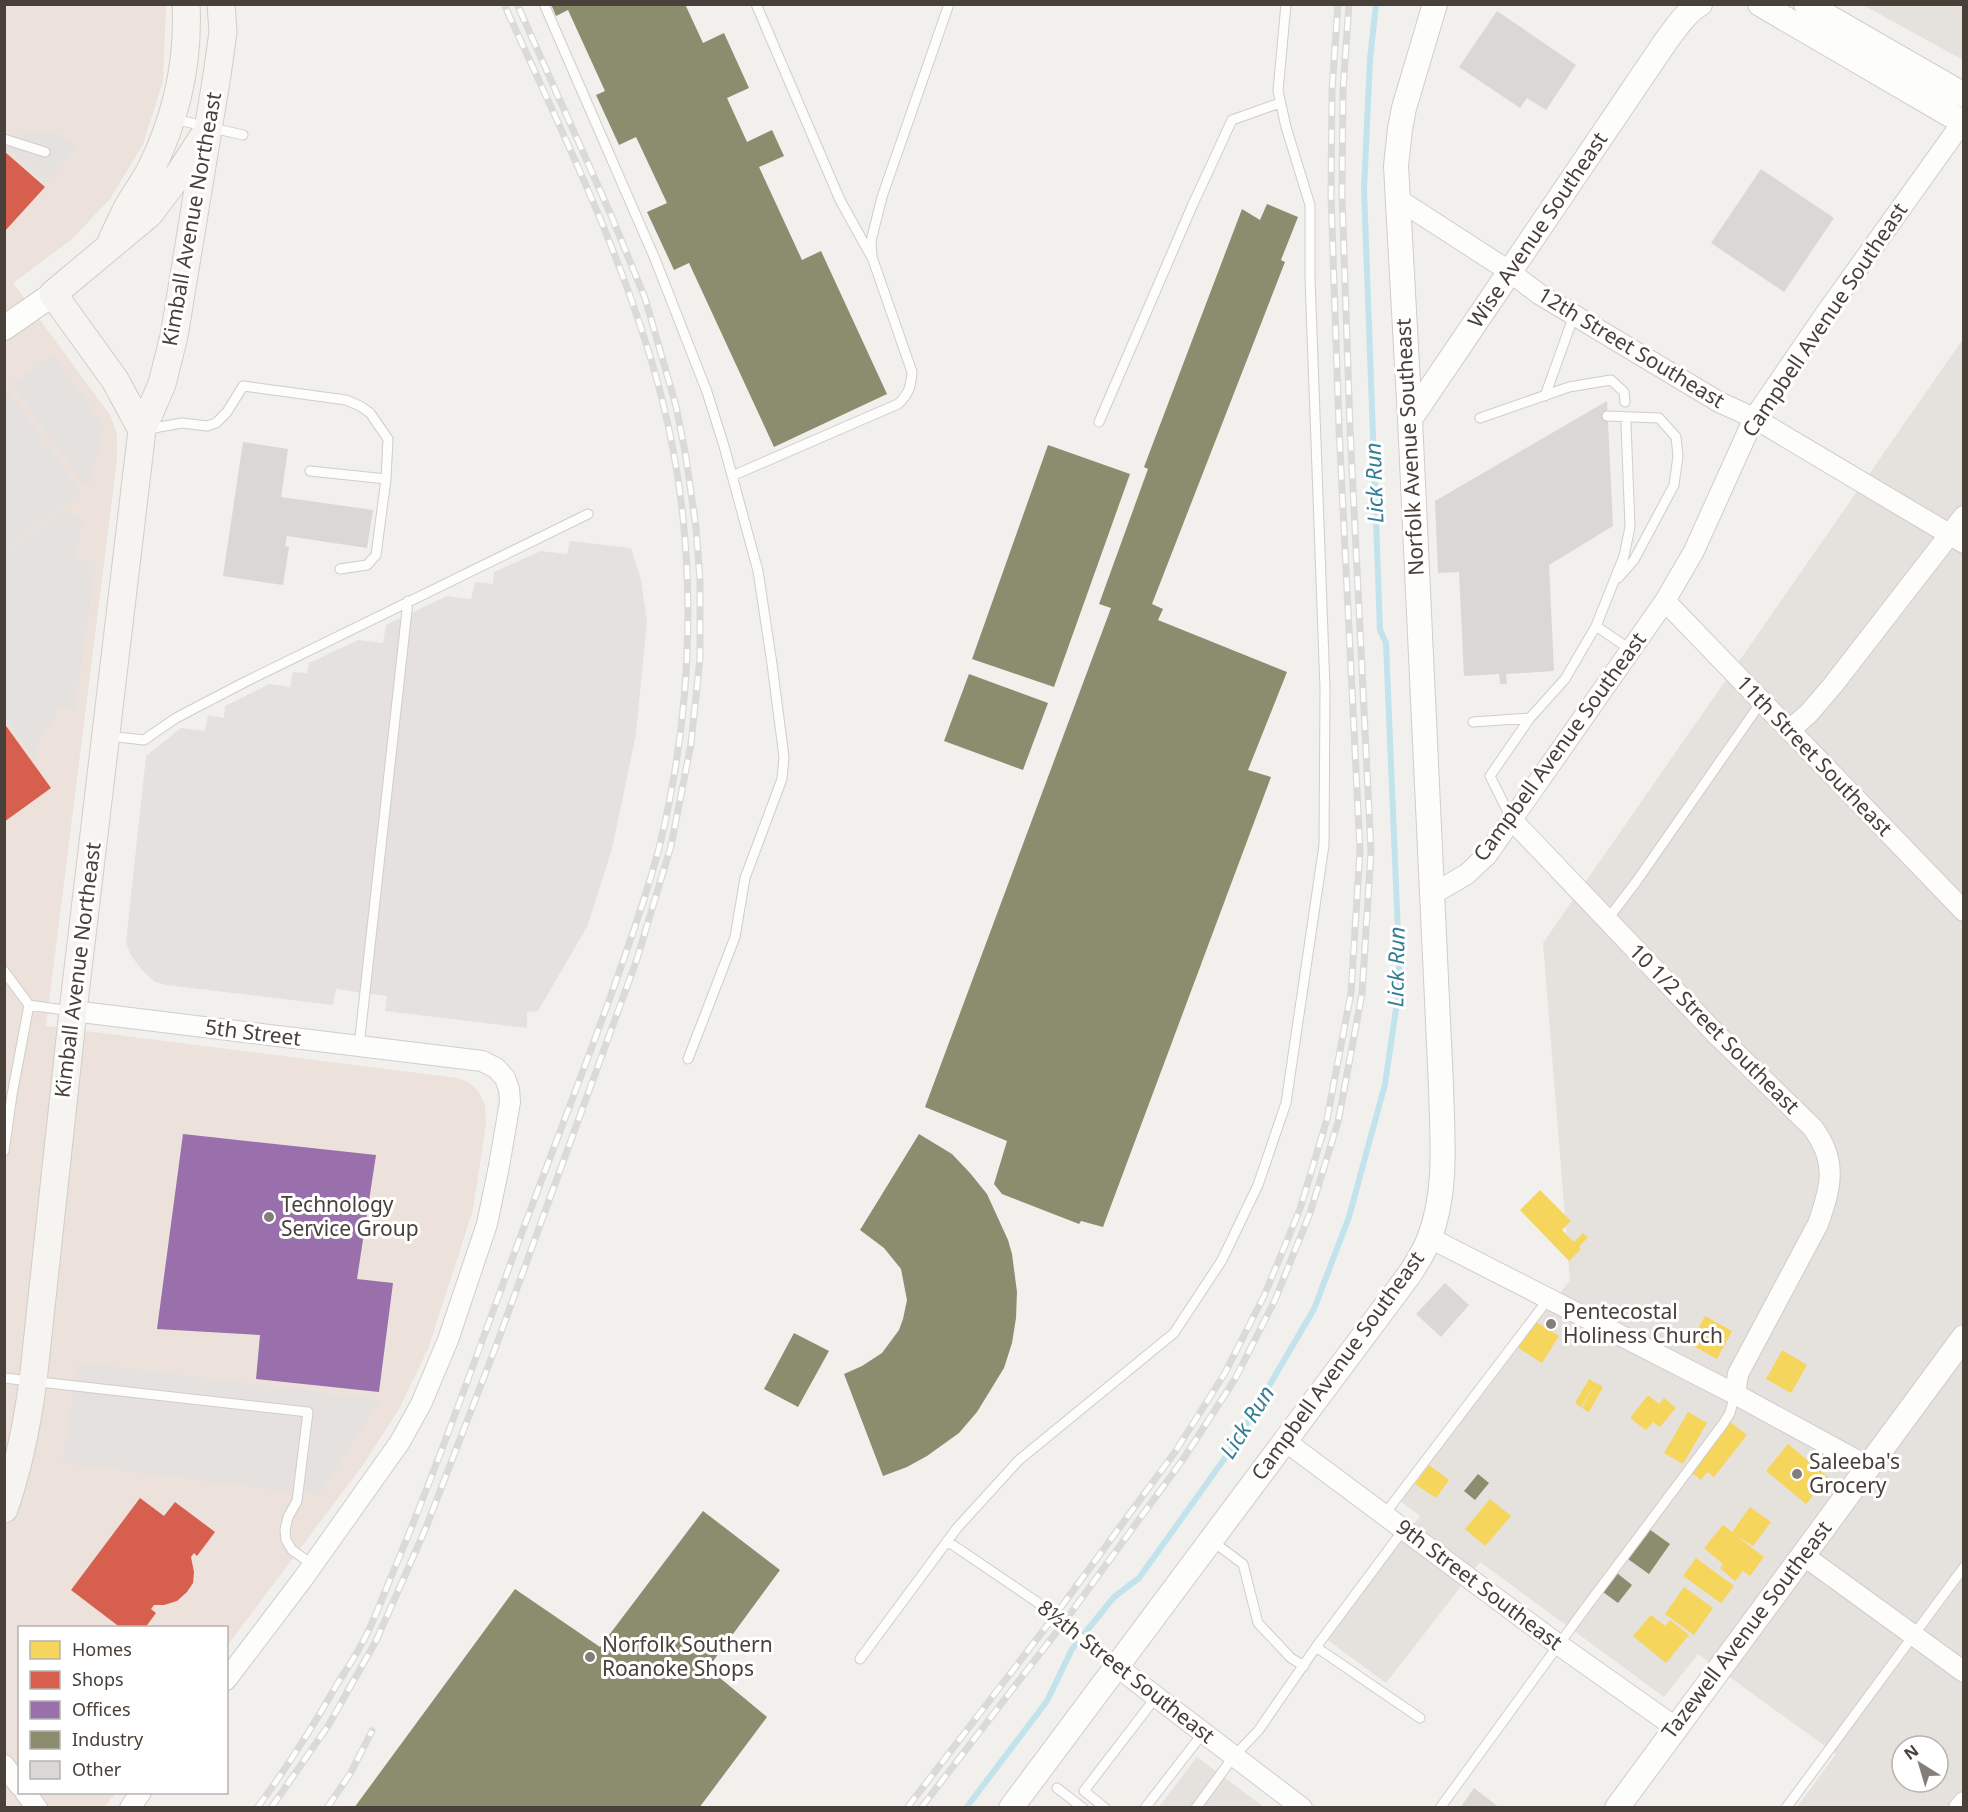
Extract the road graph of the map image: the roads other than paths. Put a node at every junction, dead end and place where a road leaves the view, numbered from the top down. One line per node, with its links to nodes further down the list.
1 (186, 4): 15 (main road, Kimball Avenue Northeast)
2 (221, 4): 17 (main road, Kimball Avenue Northeast)
3 (544, 4): 38 (lane)
4 (756, 4): 23 (lane)
5 (949, 4): 23 (lane)
6 (1286, 4): 14 (lane)
7 (1435, 4): 21 (street, Norfolk Avenue Southeast)
8 (1675, 4): 12 (street, Wise Avenue Southeast)
9 (1700, 4): 12 (street, Wise Avenue Southeast)
10 (1760, 4): 16 (street)
11 (1806, 4): 13 (street)
12 (1666, 41): 24 (street, Wise Avenue Southeast)
13 (1964, 95)
14 (1280, 103): 34 (lane); 77 (lane)
15 (172, 118): 17 (lane); 22 (main road, Kimball Avenue Northeast)
16 (1963, 122): 32 (street, Campbell Avenue Southeast)
17 (208, 127): 18 (lane); 22 (main road); 36 (main road, Kimball Avenue Northeast)
18 (243, 135)
19 (4, 139): 20 (lane)
20 (45, 152)
21 (1396, 198): 24 (street, 12th Street Southeast); 33 (street, Norfolk Avenue Southeast)
22 (108, 247): 25 (main road)
23 (875, 264): 38 (lane)
24 (1509, 271): 26 (street, 12th Street Southeast); 33 (street, Wise Avenue Southeast)
25 (53, 294): 27 (street); 36 (main road)
26 (1574, 315): 28 (lane); 32 (street, 12th Street Southeast)
27 (4, 328)
28 (1545, 396): 29 (lane); 31 (lane)
29 (1625, 402)
30 (1607, 416): 44 (lane)
31 (1480, 418)
32 (1754, 418): 42 (street, 12th Street Southeast); 46 (street, Campbell Avenue Southeast)
33 (1410, 419): 55 (street, Norfolk Avenue Southeast)
34 (1099, 422)
35 (1626, 424): 44 (lane)
36 (142, 430): 39 (lane); 53 (main road, Kimball Avenue Northeast)
37 (309, 471): 39 (lane)
38 (732, 476): 62 (lane)
39 (386, 478): 43 (lane)
40 (588, 514): 45 (lane)
41 (1964, 516): 42 (street)
42 (1957, 539): 52 (street)
43 (340, 569)
44 (1613, 584): 47 (lane)
45 (408, 601): 53 (lane); 61 (lane)
46 (1665, 601): 48 (street, Campbell Avenue Southeast); 49 (street, 11th Street Southeast)
47 (1596, 626): 48 (lane); 50 (lane)
48 (1630, 650): 54 (street, Campbell Avenue Southeast)
49 (1762, 701): 52 (street, 11th Street Southeast); 57 (lane)
50 (1530, 718): 51 (lane); 54 (lane)
51 (1473, 722)
52 (1790, 730): 56 (street, 11th Street Southeast)
53 (106, 735): 60 (main road, Kimball Avenue Northeast)
54 (1512, 820): 55 (street, Campbell Avenue Southeast); 57 (street, 10 1/2 Street Southeast)
55 (1431, 895): 65 (street, Campbell Avenue Southeast)
56 (1962, 907)
57 (1607, 920): 70 (street, 10 1/2 Street Southeast)
58 (4, 971): 59 (lane)
59 (29, 1005): 60 (lane); 63 (lane)
60 (73, 1011): 61 (street, 5th Street); 69 (main road, Kimball Avenue Northeast)
61 (359, 1046): 79 (street, 5th Street)
62 (688, 1059)
63 (8, 1098): 64 (lane)
64 (4, 1151)
65 (1430, 1238): 66 (street); 71 (street, Campbell Avenue Southeast)
66 (1549, 1298): 70 (street); 74 (lane)
67 (1964, 1337): 72 (street, Tazewell Avenue Southeast)
68 (4, 1378): 69 (lane)
69 (33, 1381): 73 (main road, Kimball Avenue Northeast); 79 (lane)
70 (1735, 1394): 72 (street); 82 (lane)
71 (1285, 1441): 74 (street, 9th Street Southeast); 76 (street, Campbell Avenue Southeast)
72 (1869, 1467): 78 (street, Tazewell Avenue Southeast)
73 (4, 1509)
74 (1384, 1515): 75 (street, 9th Street Southeast)
75 (1404, 1529): 82 (street, 9th Street Southeast); 83 (lane)
76 (1210, 1540): 85 (street, Campbell Avenue Southeast); 86 (lane)
77 (947, 1541): 84 (lane); 85 (lane, 8½th Street Southeast)
78 (1803, 1555): 81 (street); 91 (street, Tazewell Avenue Southeast)
79 (313, 1565): 88 (street, 5th Street)
80 (1964, 1567): 81 (lane)
81 (1914, 1635): 87 (street); 111 (lane)
82 (1559, 1645): 91 (street, 9th Street Southeast); 109 (lane)
83 (1316, 1647): 86 (lane); 90 (lane)
84 (860, 1659)
85 (1116, 1666): 89 (street, 8½th Street Southeast); 103 (street, Campbell Avenue Southeast)
86 (1304, 1666): 93 (lane)
87 (1964, 1672)
88 (228, 1677)
89 (1156, 1697): 92 (street, 8½th Street Southeast); 105 (lane)
90 (1420, 1718)
91 (1675, 1727): 110 (street, Tazewell Avenue Southeast)
92 (1203, 1733): 93 (street, 8½th Street Southeast); 106 (lane)
93 (1234, 1756): 107 (lane); 108 (street, 8½th Street Southeast)
94 (4, 1765): 95 (street)
95 (18, 1782)
96 (1057, 1788): 100 (lane)
97 (26, 1794): 101 (street)
98 (140, 1794): 102 (street)
99 (1964, 1802): 112 (street)
100 (1072, 1804): 104 (lane)
101 (37, 1808)
102 (130, 1808)
103 (1011, 1808)
104 (1083, 1808)
105 (1105, 1808)
106 (1145, 1808)
107 (1196, 1808)
108 (1302, 1808)
109 (1440, 1808)
110 (1617, 1808)
111 (1786, 1808)
112 (1959, 1808)

